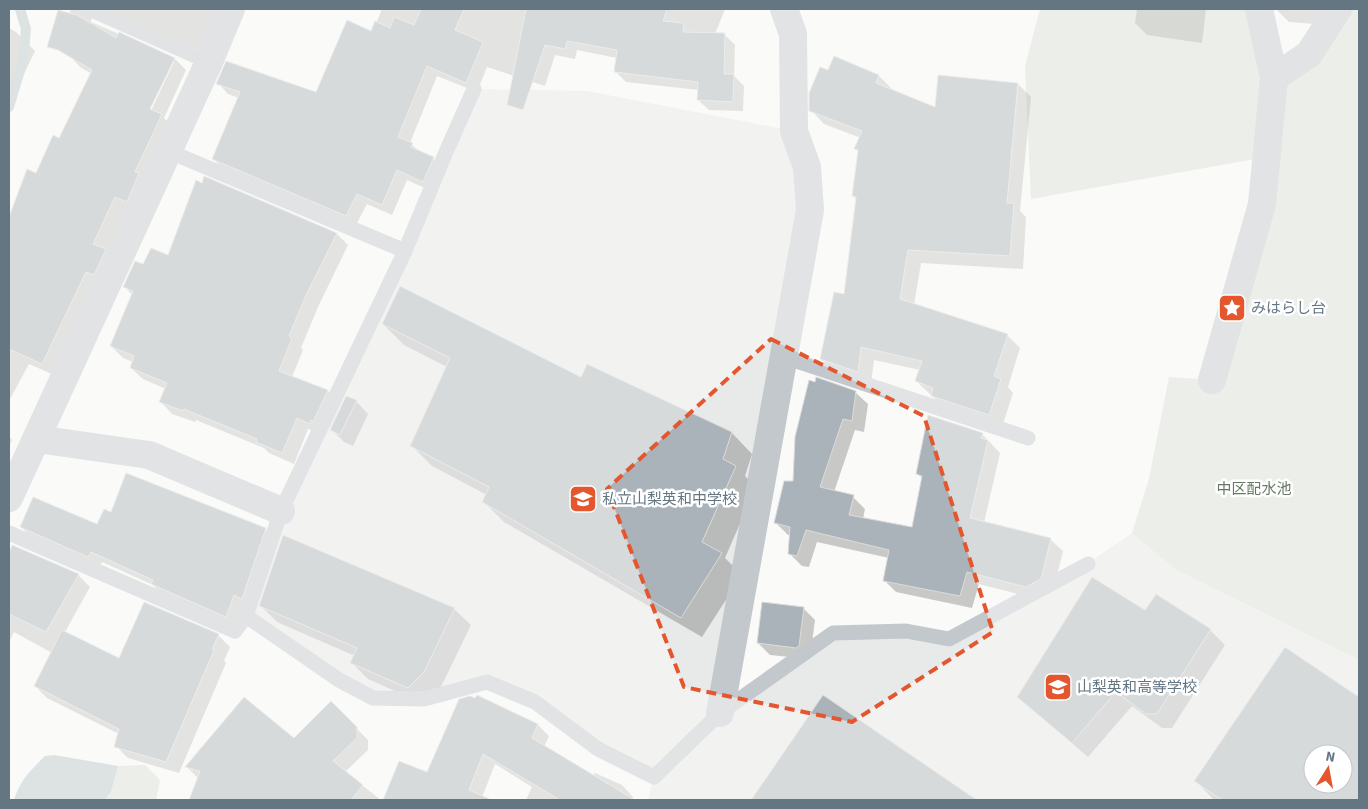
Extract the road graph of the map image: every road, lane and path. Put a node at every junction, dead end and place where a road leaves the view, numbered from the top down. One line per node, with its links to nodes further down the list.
1 (89, 9): 6 (lane)
2 (231, 9): 6 (street)
3 (784, 9): 11 (street)
4 (1259, 9): 7 (street)
5 (1338, 9): 7 (street)
6 (209, 62): 9 (street)
7 (1274, 78): 12 (street)
8 (474, 89): 10 (lane)
9 (168, 151): 10 (lane); 14 (street)
10 (406, 251): 16 (lane)
11 (784, 357): 13 (lane); 20 (street)
12 (1212, 380)
13 (1028, 438)
14 (37, 439): 15 (street); 16 (street)
15 (9, 498)
16 (281, 511): 19 (lane)
17 (9, 533): 19 (lane)
18 (1088, 564): 20 (lane)
19 (246, 616): 20 (lane)
20 (720, 713)

